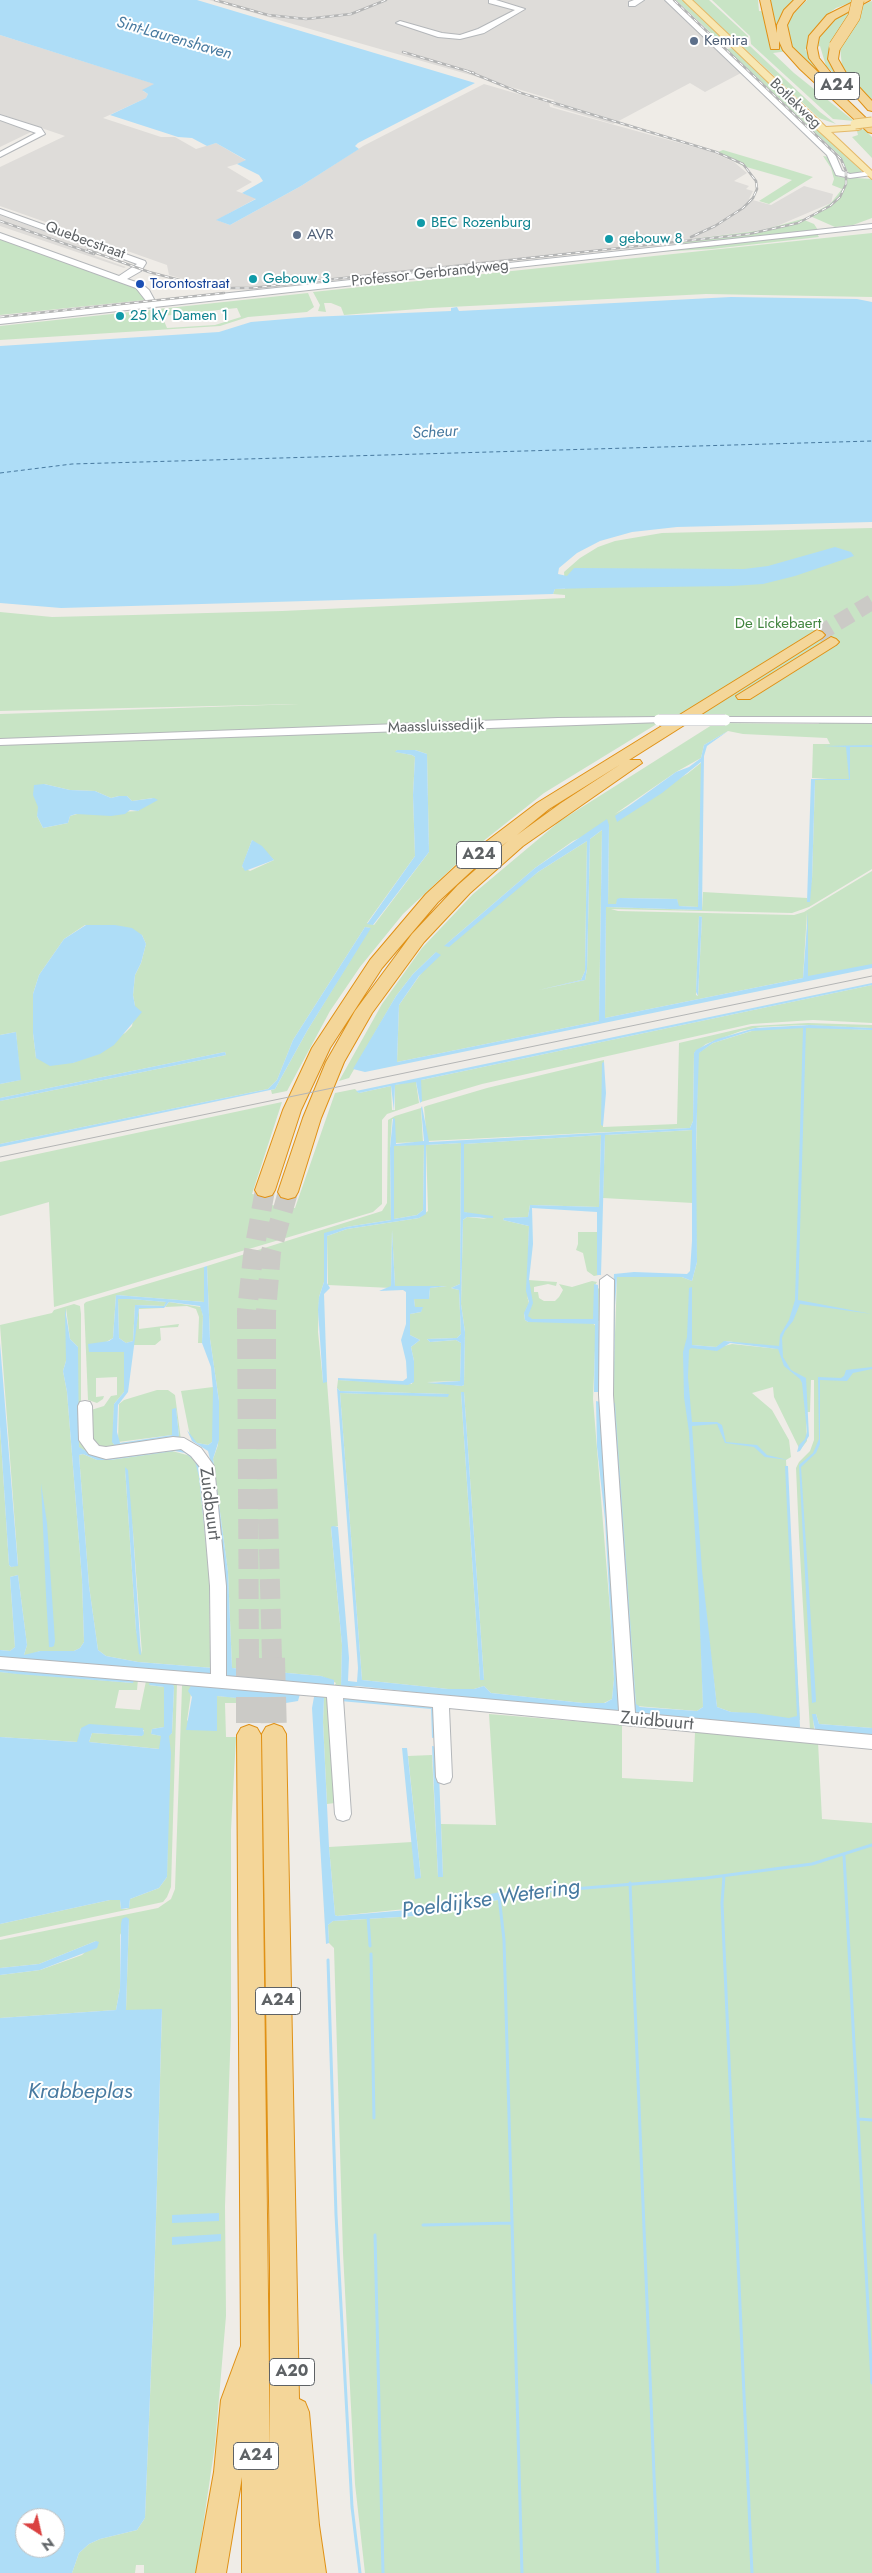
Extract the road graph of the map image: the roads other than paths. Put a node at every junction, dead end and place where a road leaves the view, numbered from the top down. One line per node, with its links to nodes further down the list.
1 (640, 0): 9 (street)
2 (669, 0): 12 (street)
3 (687, 0): 19 (main road, Botlekweg)
4 (765, 0): 11 (highway)
5 (800, 0): 11 (highway)
6 (858, 0): 14 (highway, A24, bridge)
7 (865, 0): 15 (highway, A24)
8 (492, 1): 10 (street)
9 (632, 4)
10 (400, 24)
11 (784, 52): 17 (highway)
12 (732, 60): 13 (street); 22 (street)
13 (721, 62)
14 (872, 108)
15 (872, 117)
16 (0, 118): 21 (street)
17 (856, 122): 18 (main road, bridge); 19 (main road); 20 (highway, A24)
18 (872, 123)
19 (827, 130): 22 (main road, Botlekweg)
20 (872, 130)
21 (0, 155)
22 (871, 173)
23 (0, 210): 28 (street, Quebecstraat)
24 (872, 219): 26 (street, Professor Gerbrandyweg)
25 (872, 226): 26 (street, Professor Gerbrandyweg)
26 (830, 231): 29 (street, Professor Gerbrandyweg)
27 (0, 236): 28 (street)
28 (120, 279): 29 (street)
29 (153, 305): 30 (street, Professor Gerbrandyweg)
30 (0, 321)
31 (725, 720): 32 (street, Maassluissedijk); 33 (street, Maassluissedijk, bridge)
32 (872, 720)
33 (0, 742)
34 (265, 1190): 35 (highway, A24)
35 (288, 1192)
36 (607, 1280): 42 (street)
37 (85, 1406): 39 (street, Zuidbuurt)
38 (0, 1663): 39 (street, Zuidbuurt)
39 (218, 1682): 40 (street, Zuidbuurt)
40 (335, 1692): 41 (street, Zuidbuurt); 45 (street)
41 (442, 1702): 42 (street, Zuidbuurt); 44 (street)
42 (627, 1720): 43 (street, Zuidbuurt)
43 (872, 1742)
44 (444, 1777)
45 (343, 1814)
46 (284, 2268): 47 (highway, A24); 50 (highway, A24); 51 (highway, A20)
47 (254, 2339): 48 (highway, A24); 49 (highway, A24)
48 (212, 2573)
49 (257, 2573)
50 (285, 2573)
51 (311, 2573)

